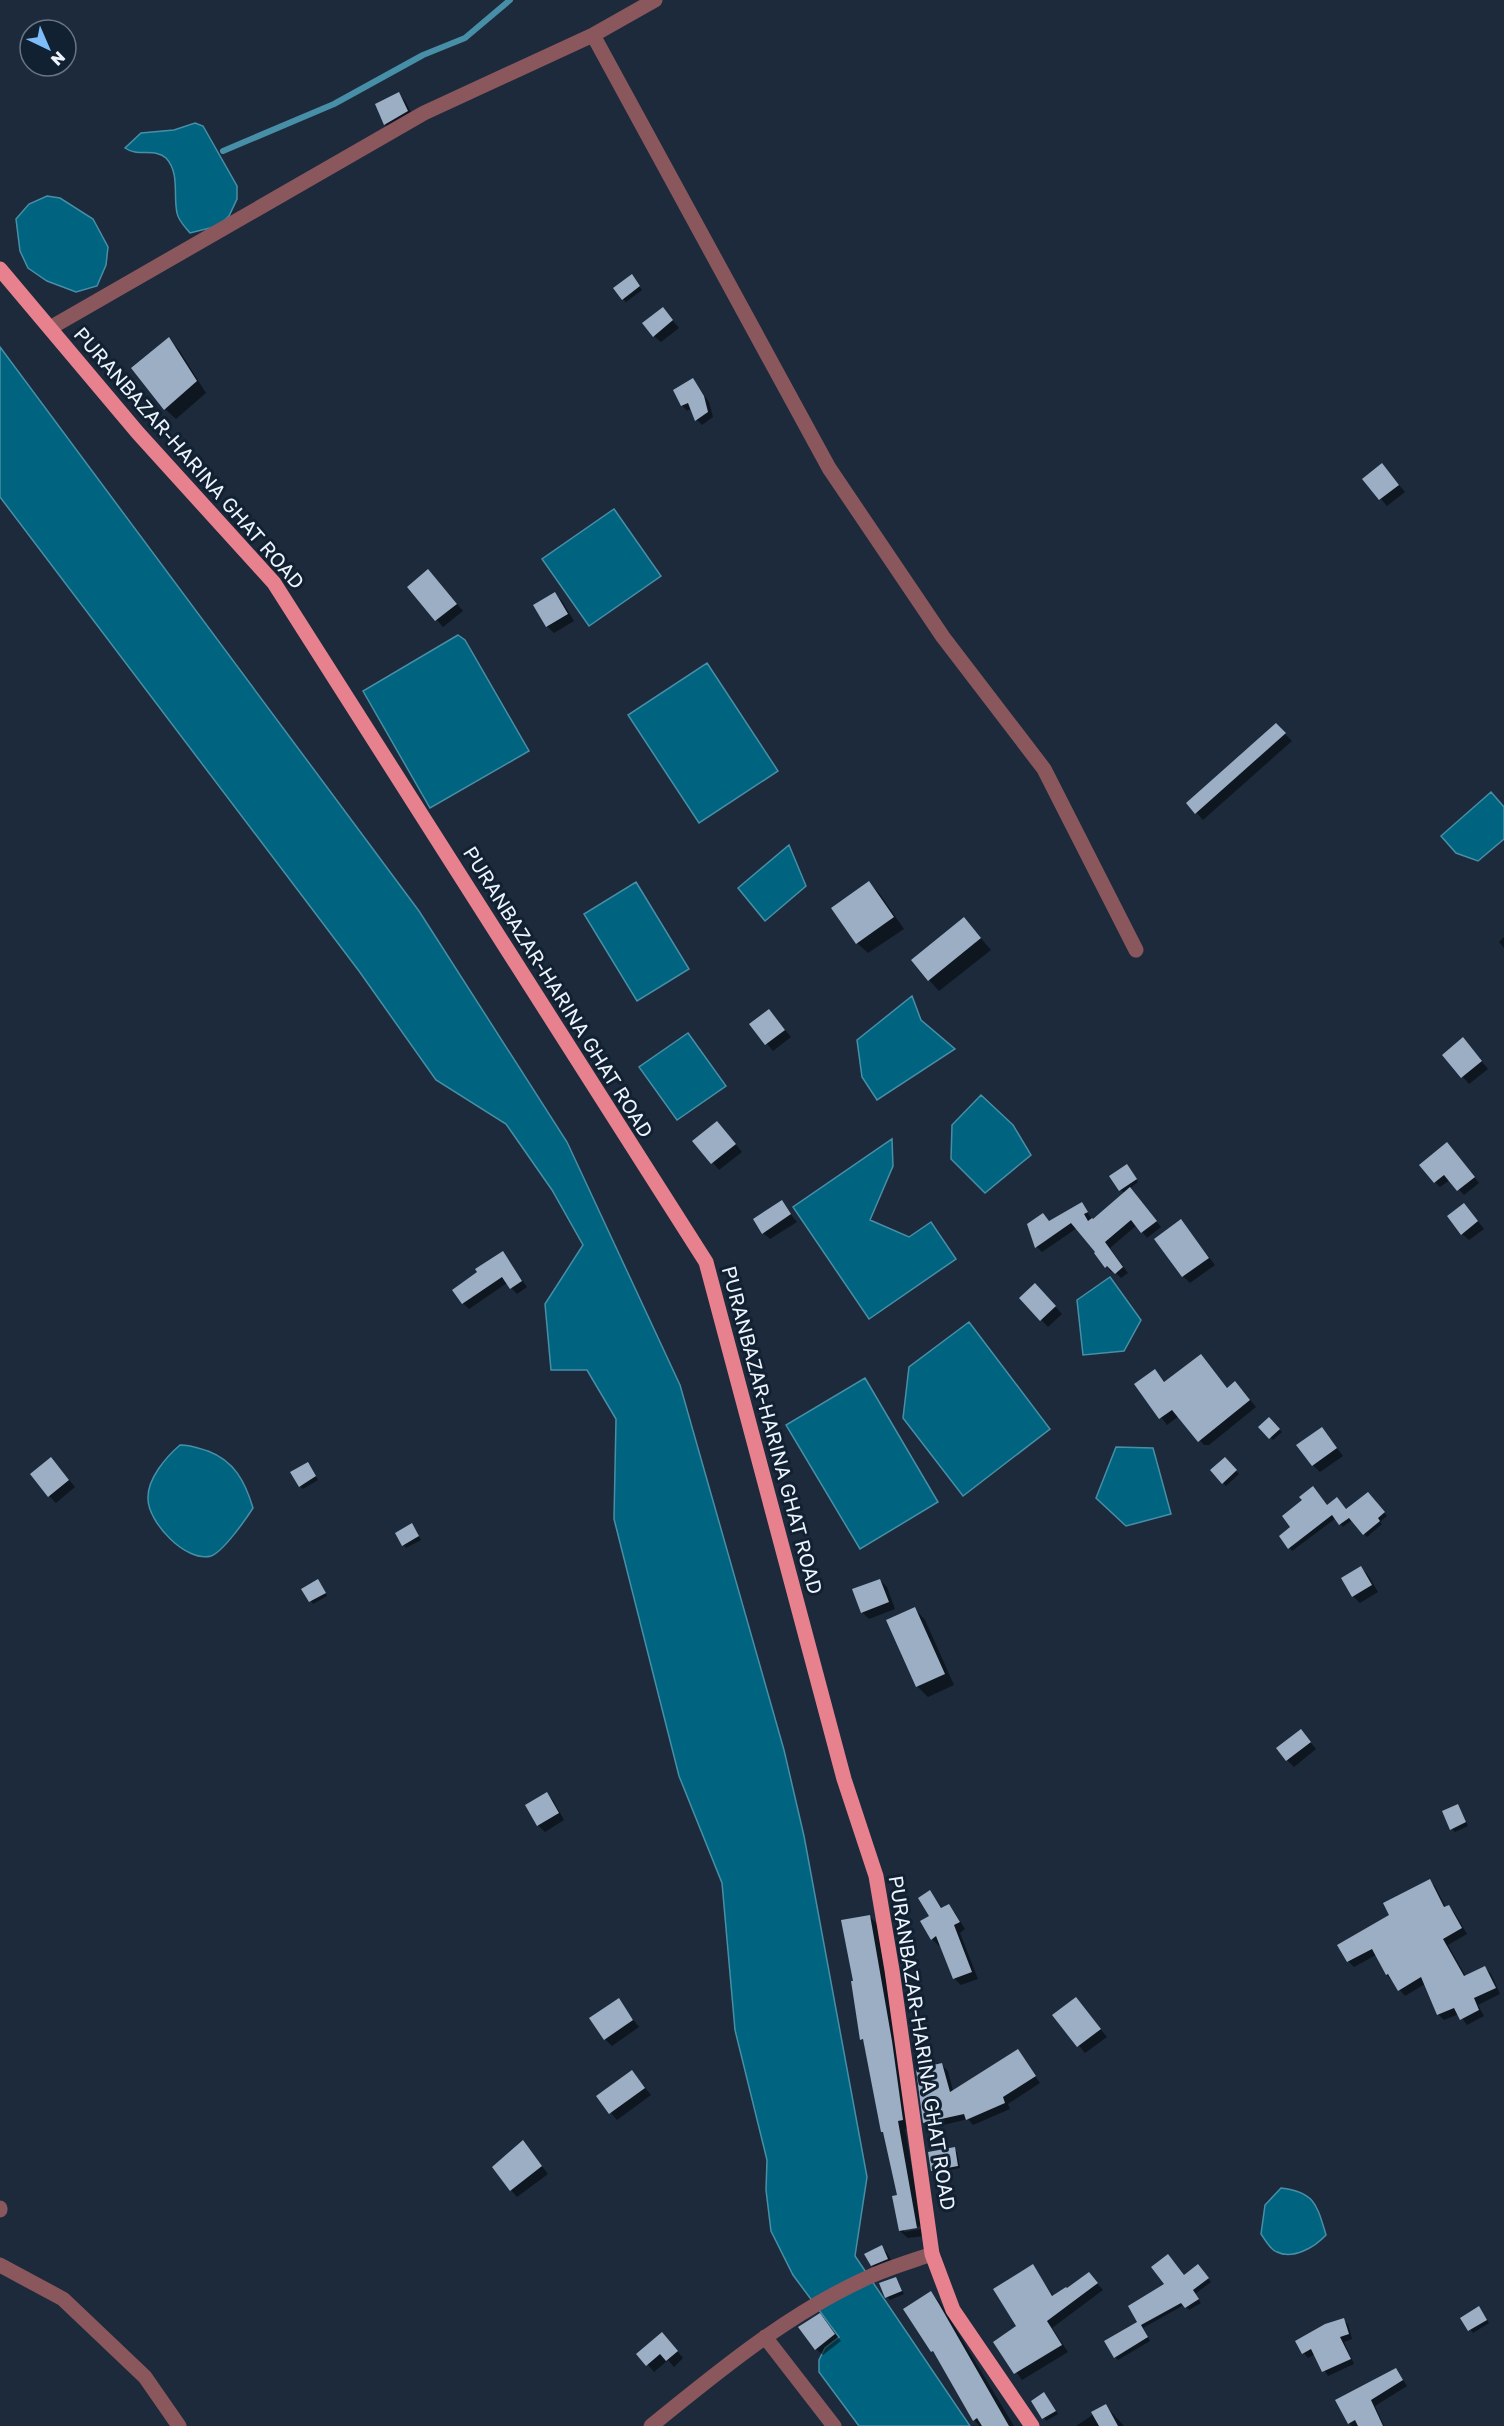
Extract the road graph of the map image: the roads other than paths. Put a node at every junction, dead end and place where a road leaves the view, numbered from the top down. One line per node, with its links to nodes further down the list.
1 (655, 0): 2 (street)
2 (593, 35): 4 (street); 5 (street)
3 (0, 269): 4 (main road, PURANBAZAR-HARINA GHAT ROAD)
4 (50, 328): 6 (main road, PURANBAZAR-HARINA GHAT ROAD)
5 (1136, 950)
6 (932, 2254): 8 (street); 12 (main road, PURANBAZAR-HARINA GHAT ROAD)
7 (0, 2265): 9 (street)
8 (765, 2337): 10 (street); 11 (street)
9 (179, 2426)
10 (651, 2426)
11 (834, 2426)
12 (1032, 2426)

